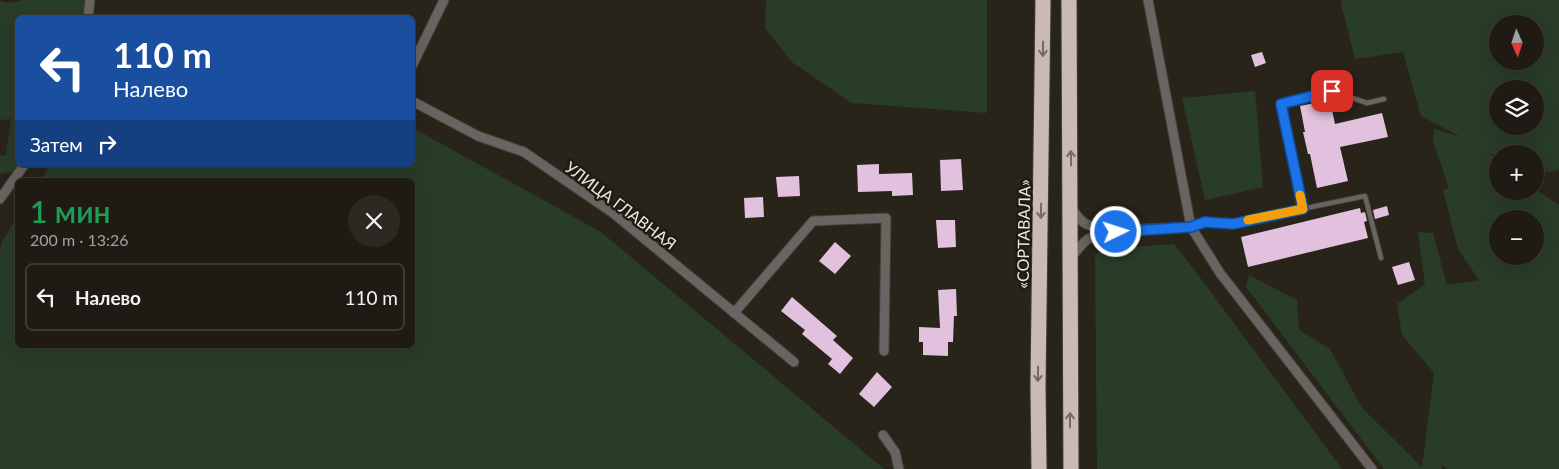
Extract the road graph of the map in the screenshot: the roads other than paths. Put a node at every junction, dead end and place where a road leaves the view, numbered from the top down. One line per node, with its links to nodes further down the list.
1 (90, 0): 6 (street)
2 (444, 0): 7 (street)
3 (1043, 0): 23 (highway, «СОРТАВАЛА», one-way to 23)
4 (1069, 0): 12 (highway, one-way to 4)
5 (1148, 0): 14 (street)
6 (88, 15)
7 (415, 60)
8 (1384, 98): 13 (lane)
9 (415, 103): 18 (street, УЛИЦА ГЛАВНАЯ)
10 (23, 167): 11 (street)
11 (0, 199)
12 (1071, 206): 15 (street); 16 (highway)
13 (1303, 209): 14 (lane); 17 (lane)
14 (1191, 227): 15 (street); 25 (street)
15 (1109, 232): 16 (street)
16 (1071, 258): 24 (highway, one-way to 16)
17 (1381, 258)
18 (734, 313): 19 (street); 20 (street, УЛИЦА ГЛАВНАЯ)
19 (884, 351)
20 (794, 362)
21 (884, 435): 22 (street)
22 (899, 469)
23 (1039, 469)
24 (1071, 469)
25 (1372, 469)

